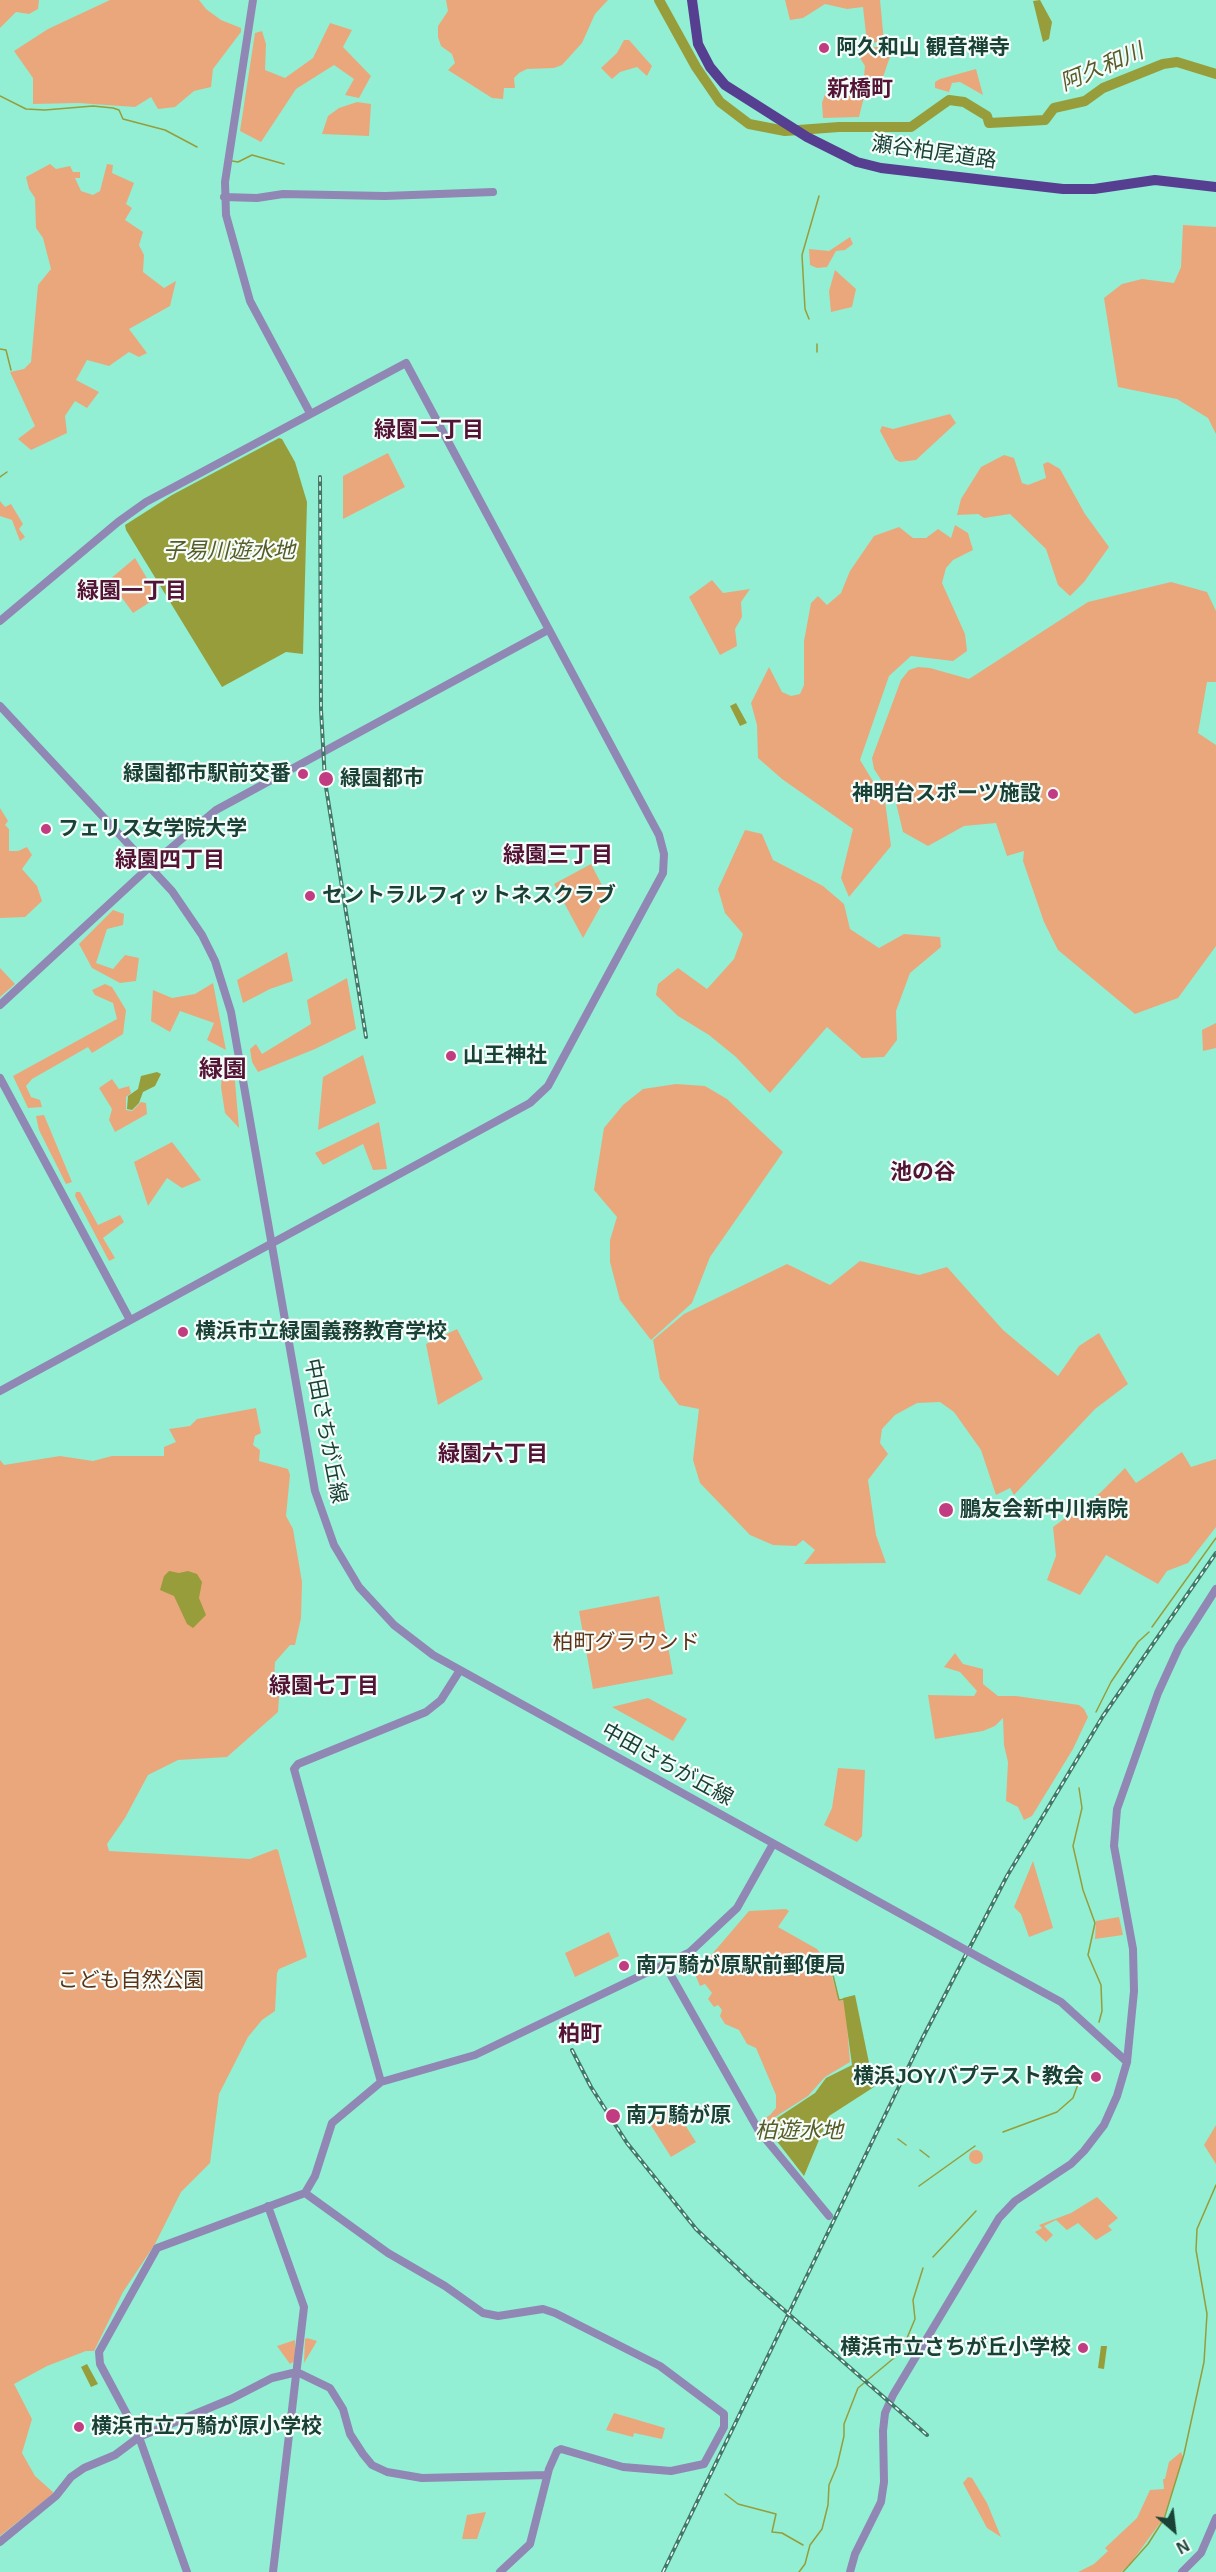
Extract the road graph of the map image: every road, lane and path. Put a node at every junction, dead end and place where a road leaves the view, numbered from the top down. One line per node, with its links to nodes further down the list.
1 (253, 0): 5 (street)
2 (693, 0): 3 (main road, 瀬谷柏尾道路)
3 (1216, 187)
4 (493, 192): 5 (street)
5 (224, 197): 6 (street)
6 (310, 413): 7 (street); 8 (street)
7 (0, 621)
8 (548, 630): 10 (street); 13 (street)
9 (0, 706): 10 (street, 中田さちが丘線)
10 (151, 866): 11 (street); 13 (street, 中田さちが丘線)
11 (0, 1005)
12 (0, 1078): 14 (street)
13 (271, 1242): 14 (street); 17 (street, 中田さちが丘線)
14 (130, 1320): 15 (street)
15 (0, 1391)
16 (1216, 1589): 20 (street)
17 (460, 1670): 18 (street, 中田さちが丘線); 21 (street)
18 (773, 1844): 19 (street); 20 (street, 中田さちが丘線, bridge)
19 (665, 1965): 21 (street); 24 (street)
20 (1127, 2062): 33 (street)
21 (381, 2082): 22 (street)
22 (305, 2193): 23 (street); 27 (street)
23 (268, 2206): 25 (street); 26 (street)
24 (829, 2216)
25 (297, 2372): 26 (street); 27 (street); 31 (street)
26 (139, 2437): 29 (street); 30 (street)
27 (547, 2475): 32 (street)
28 (1216, 2518): 34 (street)
29 (0, 2542)
30 (187, 2572)
31 (273, 2572)
32 (500, 2572)
33 (850, 2572)
34 (1182, 2572)

